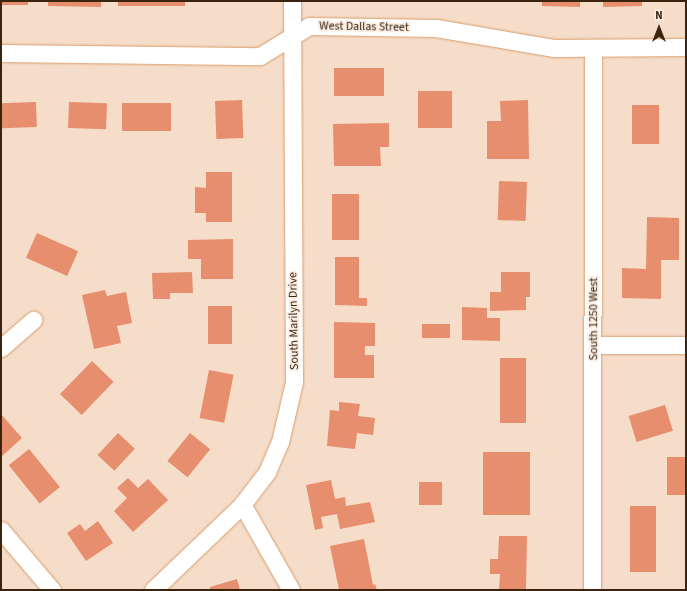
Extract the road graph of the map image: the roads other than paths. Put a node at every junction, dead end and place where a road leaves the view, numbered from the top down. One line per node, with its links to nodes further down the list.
1 (292, 1): 2 (street, South Marilyn Drive)
2 (291, 37): 4 (street, West Dallas Street); 5 (street, West Dallas Street); 10 (street, South Marilyn Drive)
3 (686, 47): 4 (street, West Dallas Street)
4 (592, 48): 7 (street, South 1250 West)
5 (1, 53)
6 (33, 320): 9 (street)
7 (594, 345): 8 (street); 15 (street, South 1250 West)
8 (686, 345)
9 (1, 348)
10 (242, 504): 13 (street, South Marilyn Drive); 14 (street)
11 (1, 530): 12 (street)
12 (52, 590)
13 (153, 590)
14 (292, 590)
15 (592, 590)

